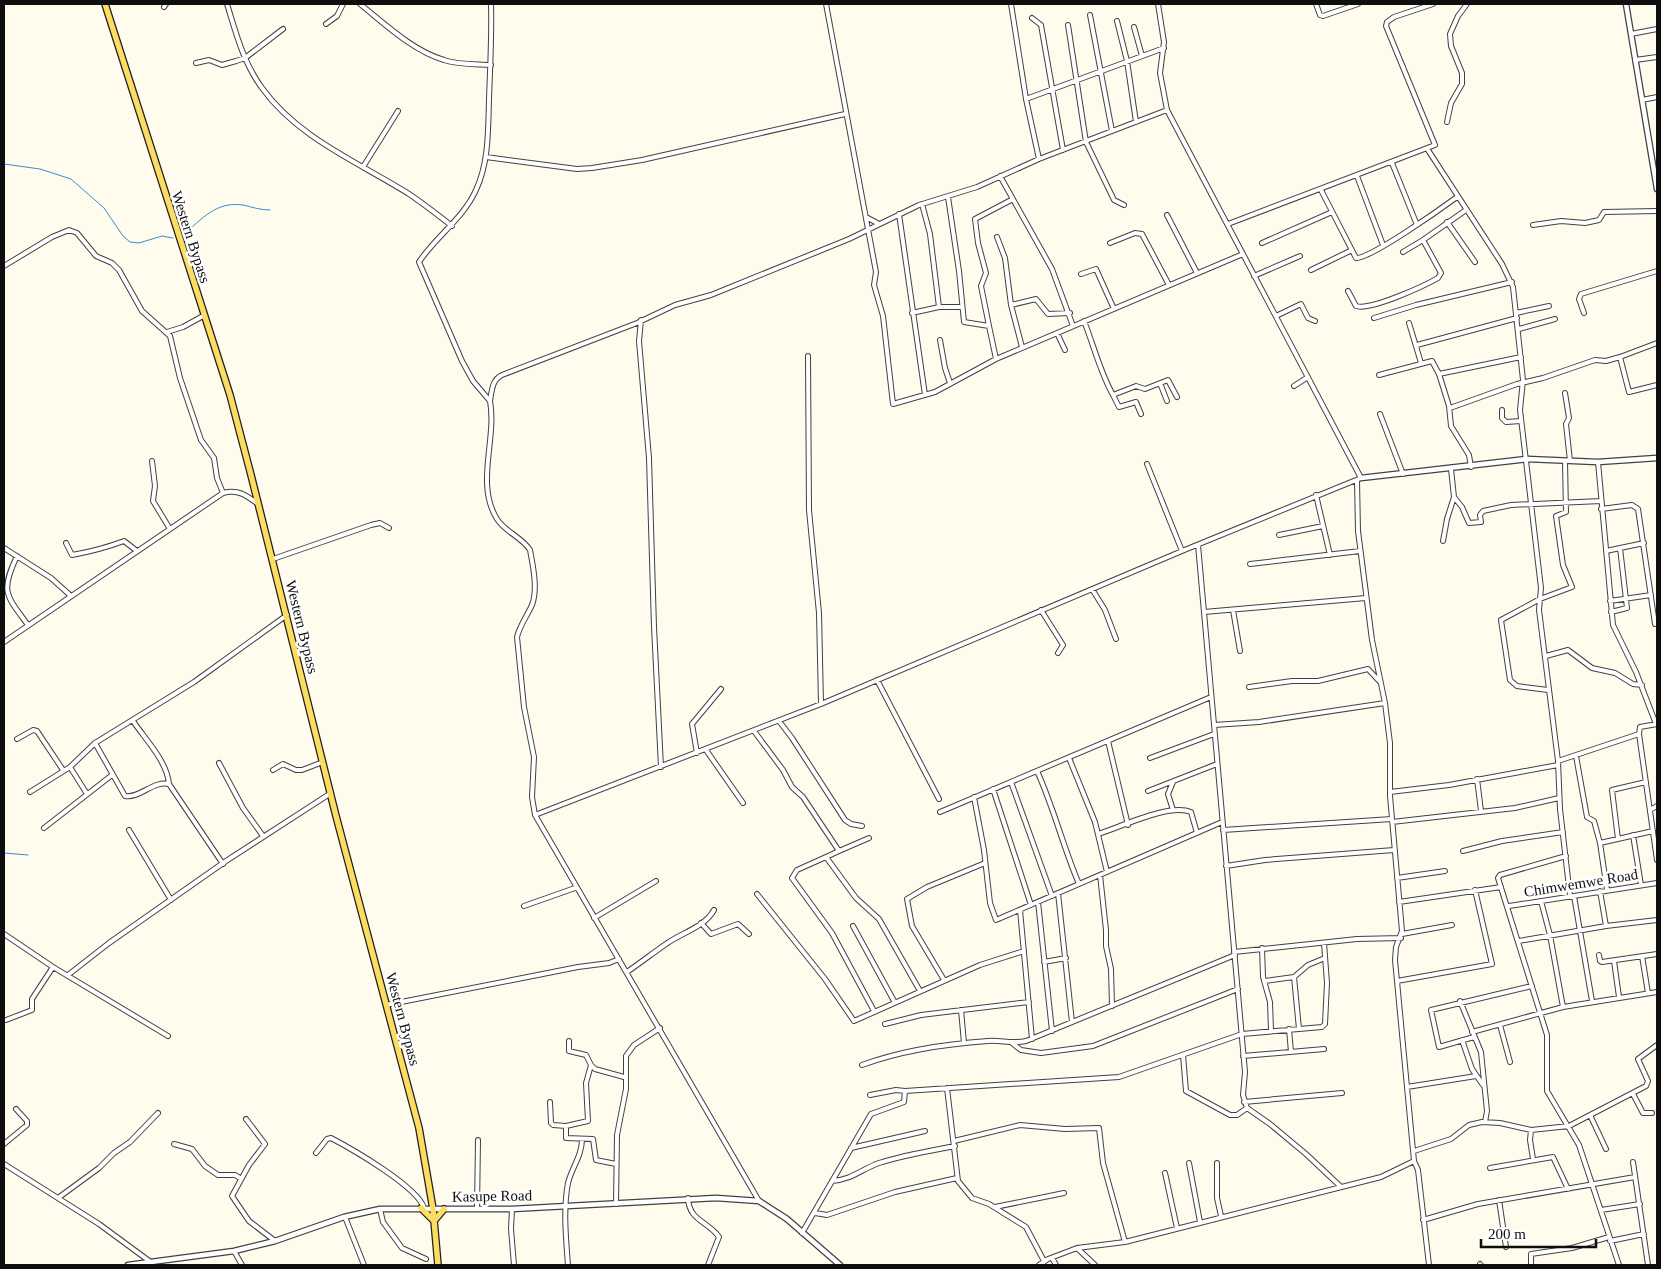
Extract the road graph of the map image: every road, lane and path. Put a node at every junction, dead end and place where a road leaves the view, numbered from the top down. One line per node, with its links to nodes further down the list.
1 (105, 4): 99 (main road, Western Bypass)
2 (227, 4): 26 (street)
3 (343, 4): 17 (street)
4 (360, 4): 30 (street)
5 (491, 4): 30 (street)
6 (826, 4): 39 (street)
7 (1011, 4): 35 (street)
8 (1158, 4): 23 (street)
9 (1316, 4): 10 (street)
10 (1358, 4)
11 (1433, 4): 45 (street)
12 (1467, 4): 41 (street)
13 (1626, 4): 22 (street)
14 (1090, 15): 31 (street)
15 (1032, 18): 33 (street)
16 (1117, 21): 28 (street)
17 (326, 24)
18 (1068, 25): 32 (street)
19 (1134, 27): 24 (street)
20 (283, 28): 26 (street)
21 (1657, 30): 22 (street)
22 (1631, 34): 27 (street)
23 (1164, 48): 24 (street); 37 (street)
24 (1142, 56): 28 (street)
25 (1657, 57): 27 (street)
26 (245, 58): 29 (street); 49 (street)
27 (1636, 60): 36 (street)
28 (1127, 61): 31 (street); 40 (street)
29 (196, 63)
30 (491, 65): 46 (street)
31 (1102, 70): 32 (street); 42 (street)
32 (1077, 80): 33 (street); 43 (street)
33 (1052, 89): 35 (street); 44 (street)
34 (1657, 97): 36 (street)
35 (1026, 99): 47 (street)
36 (1642, 100): 52 (street)
37 (1167, 110): 40 (street); 67 (street)
38 (398, 111): 49 (street)
39 (845, 114): 46 (street); 64 (street)
40 (1136, 122): 42 (street)
41 (1447, 122)
42 (1112, 131): 43 (street)
43 (1086, 142): 44 (street); 58 (street)
44 (1063, 150): 47 (street)
45 (1428, 150): 48 (street); 55 (street)
46 (486, 157): 70 (street)
47 (1039, 159): 50 (street)
48 (1392, 163): 51 (street); 68 (street)
49 (363, 167): 70 (street)
50 (1000, 176): 54 (street); 56 (street)
51 (1356, 176): 53 (street); 76 (street)
52 (1657, 189)
53 (1321, 190): 61 (street); 67 (street)
54 (948, 197): 57 (street); 94 (street)
55 (1457, 197): 59 (street); 68 (street)
56 (1013, 198): 97 (street); 108 (street)
57 (922, 204): 62 (street); 93 (street)
58 (1124, 205)
59 (1466, 210): 65 (street); 88 (street)
60 (1657, 211): 69 (street)
61 (1332, 212): 74 (street); 77 (street)
62 (899, 214): 66 (street); 96 (street)
63 (1167, 214): 85 (street)
64 (865, 216): 66 (street); 71 (street)
65 (1447, 222): 73 (street); 81 (street)
66 (879, 224): 71 (street)
67 (1228, 224): 79 (street)
68 (1417, 225): 76 (street)
69 (1533, 225)
70 (452, 226): 135 (street)
71 (868, 228): 104 (street); 132 (street)
72 (997, 237): 91 (street)
73 (1423, 240): 78 (street); 90 (street)
74 (1262, 242)
75 (1110, 243): 89 (street)
76 (1383, 245): 77 (street)
77 (1352, 250): 83 (street)
78 (1403, 252)
79 (1243, 254): 85 (street); 87 (street)
80 (1300, 256): 87 (street)
81 (1474, 262)
82 (4, 266): 111 (street)
83 (1311, 270)
84 (1657, 271): 98 (street)
85 (1197, 273): 89 (street)
86 (1081, 274): 95 (street)
87 (1254, 276): 100 (street)
88 (1512, 282): 101 (street); 102 (street)
89 (1169, 285): 95 (street)
90 (1348, 290)
91 (1011, 306): 97 (street); 116 (street)
92 (1549, 306): 101 (street)
93 (939, 307): 94 (street); 96 (street)
94 (962, 307): 108 (street)
95 (1114, 309): 105 (street)
96 (912, 312): 132 (street)
97 (1070, 313): 109 (street)
98 (1584, 313)
99 (203, 316): 111 (street); 159 (main road, Western Bypass)
100 (1276, 316): 106 (street); 125 (street)
101 (1517, 316): 110 (street); 115 (street)
102 (1374, 318)
103 (1555, 319): 110 (street)
104 (641, 320): 135 (street); 227 (street)
105 (1084, 321): 109 (street); 133 (street)
106 (1315, 321)
107 (1410, 323): 115 (street)
108 (989, 326): 121 (street)
109 (1073, 326): 112 (street)
110 (1519, 329): 119 (street)
111 (167, 332): 153 (street)
112 (1057, 333): 116 (street); 117 (street)
113 (940, 340): 126 (street)
114 (1657, 343): 120 (street)
115 (1416, 345): 122 (street)
116 (1022, 347): 121 (street)
117 (1065, 350)
118 (808, 356): 206 (street)
119 (1521, 356): 123 (street); 127 (street)
120 (1620, 357): 127 (street); 129 (street)
121 (996, 359): 126 (street)
122 (1421, 363): 123 (street); 124 (street)
123 (1439, 374): 137 (street)
124 (1379, 375)
125 (1308, 377): 130 (street); 152 (street)
126 (950, 383): 132 (street)
127 (1524, 383): 137 (street); 141 (street)
128 (1160, 384): 133 (street); 134 (street); 136 (street)
129 (1657, 385)
130 (1294, 386)
131 (1565, 393): 146 (street)
132 (925, 394)
133 (1112, 395): 139 (street)
134 (1177, 397)
135 (490, 401): 252 (street)
136 (1167, 401)
137 (1450, 408): 149 (street)
138 (1502, 410): 141 (street)
139 (1141, 414)
140 (1380, 414): 151 (street)
141 (1521, 420): 143 (street)
142 (1657, 458): 147 (street)
143 (1527, 459): 145 (street); 149 (street); 158 (street)
144 (152, 461): 163 (street)
145 (1565, 461): 146 (street); 157 (street)
146 (1570, 461): 147 (street)
147 (1598, 462): 156 (street)
148 (1147, 464): 172 (street)
149 (1471, 466): 150 (street)
150 (1451, 469): 151 (street); 155 (street)
151 (1403, 474): 152 (street)
152 (1359, 479): 154 (street); 173 (street)
153 (223, 493): 159 (street); 163 (street)
154 (1316, 495): 161 (street); 168 (street)
155 (1454, 497): 158 (street); 165 (street)
156 (1601, 501): 157 (street); 160 (street)
157 (1565, 502): 158 (street); 184 (street)
158 (1532, 503): 184 (street)
159 (258, 504): 177 (main road, Western Bypass)
160 (1601, 509): 167 (street); 174 (street)
161 (1323, 526): 164 (street); 175 (street)
162 (390, 528): 177 (street)
163 (170, 529): 171 (street)
164 (1278, 535)
165 (1444, 542)
166 (66, 543): 171 (street)
167 (1644, 543): 170 (street); 180 (street)
168 (1198, 545): 172 (street); 188 (street)
169 (4, 548): 176 (street)
170 (1620, 548): 174 (street); 183 (street)
171 (136, 551): 181 (street)
172 (1182, 551): 179 (street)
173 (1360, 551): 175 (street); 182 (street)
174 (1606, 551): 185 (street)
175 (1330, 555): 178 (street)
176 (16, 556): 181 (street); 192 (street)
177 (273, 559): 190 (main road, Western Bypass)
178 (1250, 564)
179 (1092, 589): 186 (street); 193 (street)
180 (1651, 595): 183 (street); 191 (street)
181 (71, 596): 192 (street)
182 (1366, 598): 187 (street); 199 (street)
183 (1626, 598): 185 (street); 189 (street)
184 (1540, 600): 197 (street); 203 (street)
185 (1610, 600): 189 (street)
186 (1041, 610): 196 (street); 198 (street)
187 (1233, 610): 188 (street); 195 (street)
188 (1204, 612): 204 (street)
189 (1611, 612): 200 (street)
190 (287, 615): 207 (street); 222 (main road, Western Bypass)
191 (1655, 624)
192 (28, 625): 194 (street)
193 (1116, 639)
194 (4, 642)
195 (1240, 651)
196 (1058, 653)
197 (1546, 656): 200 (street); 203 (street)
198 (877, 680): 206 (street); 245 (street)
199 (1381, 684): 201 (street); 205 (street)
200 (1642, 685): 209 (street)
201 (1249, 687)
202 (721, 689): 218 (street)
203 (1548, 690): 224 (street)
204 (1211, 697): 210 (street); 215 (street)
205 (1385, 703): 210 (street); 240 (street)
206 (821, 704): 208 (street)
207 (133, 721): 216 (street); 236 (street)
208 (779, 721): 211 (street); 256 (street)
209 (1657, 724): 213 (street)
210 (1214, 725): 212 (street)
211 (754, 730): 217 (street); 270 (street)
212 (1214, 734): 221 (street); 225 (street)
213 (1639, 734): 219 (street); 235 (street)
214 (17, 739): 228 (street)
215 (1108, 741): 220 (street); 255 (street)
216 (95, 743): 226 (street); 231 (street)
217 (706, 750): 218 (street); 246 (street)
218 (697, 753): 227 (street)
219 (1576, 756): 224 (street); 268 (street)
220 (1069, 758): 230 (street); 263 (street)
221 (1150, 758)
222 (324, 762): 229 (street); 241 (main road, Western Bypass)
223 (219, 763): 265 (street)
224 (1558, 763): 232 (street); 244 (street)
225 (1217, 764): 234 (street); 254 (street)
226 (70, 767): 228 (street); 242 (street)
227 (661, 767): 252 (street)
228 (63, 770): 239 (street)
229 (273, 770)
230 (1037, 771): 233 (street); 284 (street)
231 (112, 775): 236 (street); 242 (street)
232 (1478, 779): 240 (street); 250 (street)
233 (1011, 782): 237 (street); 293 (street)
234 (1173, 782): 238 (street); 248 (street)
235 (1646, 782): 249 (street); 267 (street)
236 (169, 784): 276 (street)
237 (993, 790): 243 (street); 299 (street)
238 (1148, 791)
239 (30, 792)
240 (1390, 792): 253 (street)
241 (331, 793): 265 (street); 345 (main road, Western Bypass)
242 (87, 794): 257 (street)
243 (974, 797): 251 (street); 275 (street)
244 (1559, 798): 250 (street); 261 (street)
245 (939, 799)
246 (743, 803)
247 (1657, 806): 249 (street)
248 (1173, 810): 255 (street); 262 (street)
249 (1650, 810): 260 (street)
250 (1481, 811): 253 (street)
251 (940, 812)
252 (535, 815): 287 (street)
253 (1392, 820): 259 (street); 269 (street)
254 (1222, 822): 259 (street); 262 (street)
255 (1128, 825): 263 (street)
256 (862, 826)
257 (44, 828)
258 (129, 830): 295 (street)
259 (1223, 830): 277 (street)
260 (1653, 831): 264 (street); 274 (street)
261 (1563, 832): 271 (street); 272 (street)
262 (1197, 833): 279 (street)
263 (1098, 834): 279 (street)
264 (1633, 835): 267 (street); 285 (street)
265 (263, 836): 276 (street)
266 (869, 838): 270 (street)
267 (1618, 838): 268 (street)
268 (1600, 843): 289 (street)
269 (1394, 850): 277 (street); 281 (street)
270 (839, 851): 273 (street)
271 (1463, 851)
272 (1566, 856): 286 (street); 294 (street)
273 (826, 857): 337 (street); 349 (street)
274 (1657, 860)
275 (985, 863): 303 (street); 332 (street)
276 (223, 864): 295 (street)
277 (1226, 866): 319 (street)
278 (1446, 871): 281 (street)
279 (1107, 872): 280 (street)
280 (1100, 875): 284 (street); 346 (street)
281 (1397, 878): 298 (street)
282 (656, 881): 304 (street)
283 (1657, 883): 285 (street, Chimwemwe Road)
284 (1079, 884): 291 (street)
285 (1641, 885): 289 (street, Chimwemwe Road)
286 (1500, 887): 288 (street); 301 (street)
287 (575, 888): 300 (street); 304 (street)
288 (1475, 890): 298 (street); 334 (street)
289 (1607, 890): 290 (street, Chimwemwe Road)
290 (1600, 891): 294 (street, Chimwemwe Road); 309 (street)
291 (1058, 893): 293 (street); 323 (street)
292 (757, 894): 349 (street)
293 (1052, 896): 297 (street)
294 (1572, 896): 296 (street, Chimwemwe Road); 310 (street)
295 (170, 900): 330 (street)
296 (1541, 901): 301 (street, Chimwemwe Road); 313 (street)
297 (1038, 902): 299 (street); 327 (street)
298 (1399, 902): 314 (street)
299 (1031, 905): 303 (street)
300 (524, 906)
301 (1509, 906): 315 (street)
302 (714, 910): 306 (street)
303 (1020, 910): 318 (street)
304 (594, 918): 325 (street)
305 (1657, 920): 309 (street)
306 (701, 923): 312 (street); 329 (street)
307 (853, 926): 341 (street)
308 (1452, 926): 314 (street)
309 (1606, 926): 310 (street)
310 (1580, 929): 313 (street); 343 (street)
311 (4, 934): 328 (street)
312 (749, 934)
313 (1550, 935): 315 (street); 347 (street)
314 (1401, 936): 316 (street); 334 (street)
315 (1519, 941): 335 (street)
316 (1324, 944): 317 (street); 324 (street)
317 (1262, 948): 319 (street); 333 (street)
318 (1024, 950): 332 (street); 344 (street)
319 (1234, 954): 336 (street); 346 (street)
320 (1657, 954): 322 (street)
321 (1599, 955): 326 (street)
322 (1642, 956): 326 (street); 339 (street)
323 (1066, 958): 327 (street); 352 (street)
324 (1325, 958): 331 (street); 357 (street)
325 (619, 959): 329 (street); 345 (street)
326 (1614, 961): 340 (street)
327 (1044, 962): 358 (street)
328 (53, 967): 330 (street); 351 (street)
329 (627, 972): 355 (street)
330 (68, 975): 362 (street)
331 (1294, 978): 333 (street); 357 (street)
332 (944, 980): 337 (street)
333 (1265, 981): 359 (street)
334 (1397, 981): 379 (street)
335 (1532, 986): 342 (street); 350 (street)
336 (1238, 988): 360 (street); 367 (street)
337 (920, 991): 341 (street)
338 (1657, 992): 339 (street)
339 (1648, 993): 340 (street)
340 (1619, 997): 343 (street)
341 (894, 1001): 349 (street)
342 (1460, 1001): 361 (street); 364 (street)
343 (1592, 1001): 347 (street)
344 (1029, 1002): 348 (street); 363 (street)
345 (386, 1005): 426 (main road, Western Bypass)
346 (1112, 1006): 352 (street)
347 (1563, 1007): 350 (street)
348 (961, 1010): 353 (street); 366 (street)
349 (874, 1011)
350 (1541, 1014): 354 (street); 395 (street)
351 (6, 1020)
352 (1072, 1022): 358 (street)
353 (885, 1024)
354 (1500, 1025): 361 (street); 373 (street)
355 (660, 1028): 377 (street); 428 (street)
356 (1289, 1029): 357 (street); 359 (street); 370 (street)
357 (1299, 1029)
358 (1052, 1030): 363 (street)
359 (1271, 1030): 360 (street)
360 (1242, 1034): 371 (street); 372 (street)
361 (1473, 1034): 364 (street); 378 (street)
362 (168, 1036)
363 (1032, 1039): 367 (street)
364 (1462, 1040): 376 (street)
365 (569, 1042): 374 (street)
366 (964, 1043): 367 (street); 375 (street)
367 (1012, 1043)
368 (1657, 1045): 383 (street)
369 (1324, 1049): 370 (street)
370 (1291, 1052): 372 (street)
371 (1183, 1055): 380 (street); 387 (street)
372 (1244, 1056): 386 (street)
373 (1510, 1062)
374 (590, 1065): 377 (street); 394 (street)
375 (862, 1065)
376 (1476, 1076): 378 (street); 379 (street)
377 (624, 1077): 413 (street)
378 (1483, 1085): 393 (street)
379 (1407, 1087): 405 (street)
380 (947, 1088): 381 (street); 402 (street)
381 (905, 1091): 384 (street); 403 (street)
382 (1342, 1093): 386 (street)
383 (1633, 1094): 390 (street); 391 (street)
384 (870, 1095)
385 (550, 1102): 394 (street)
386 (1244, 1102): 387 (street)
387 (1247, 1108): 421 (street)
388 (16, 1109): 400 (street)
389 (158, 1113): 424 (street)
390 (1652, 1113)
391 (1590, 1116): 395 (street); 404 (street)
392 (246, 1119): 417 (street)
393 (1485, 1122): 396 (street); 405 (street)
394 (566, 1126): 398 (street)
395 (1569, 1126): 396 (street); 420 (street)
396 (1531, 1130): 407 (street)
397 (925, 1131): 403 (street)
398 (582, 1139): 413 (street); 431 (street)
399 (478, 1140): 437 (street)
400 (4, 1144)
401 (174, 1144): 417 (street)
402 (954, 1144): 418 (street); 419 (street); 451 (street)
403 (851, 1148): 419 (street)
404 (1606, 1148)
405 (1414, 1151): 408 (street)
406 (316, 1153): 433 (street)
407 (1533, 1158): 414 (street); 422 (street)
408 (1414, 1161): 421 (street); 443 (street)
409 (1633, 1162): 416 (street)
410 (1188, 1163): 445 (street)
411 (1217, 1163): 441 (street)
412 (4, 1164): 424 (street)
413 (616, 1164): 429 (street)
414 (1490, 1168)
415 (1165, 1173): 446 (street)
416 (1635, 1177): 420 (street); 430 (street)
417 (240, 1178): 450 (street)
418 (957, 1178): 432 (street); 440 (street)
419 (832, 1181): 440 (street)
420 (1593, 1184): 422 (street); 439 (street)
421 (1340, 1186): 441 (street)
422 (1568, 1189): 427 (street)
423 (1064, 1193): 432 (street)
424 (58, 1198): 458 (street)
425 (688, 1198): 428 (street, Kasupe Road); 429 (street, Kasupe Road); 465 (street)
426 (431, 1199): 433 (main road); 435 (main road, Western Bypass); 436 (main road)
427 (1499, 1200): 443 (street); 452 (street)
428 (759, 1202): 447 (street, Kasupe Road)
429 (616, 1204): 431 (street, Kasupe Road)
430 (1640, 1204): 439 (street); 448 (street)
431 (566, 1207): 438 (street, Kasupe Road); 464 (street)
432 (995, 1207): 457 (street)
433 (424, 1208): 434 (street, Kasupe Road); 435 (street, Kasupe Road); 444 (main road)
434 (380, 1209): 442 (street, Kasupe Road); 456 (street)
435 (433, 1209): 436 (street, Kasupe Road); 444 (main road, Western Bypass)
436 (444, 1209): 437 (street, Kasupe Road); 444 (main road)
437 (477, 1209): 438 (street, Kasupe Road)
438 (512, 1209): 463 (street)
439 (1601, 1210): 449 (street)
440 (815, 1213): 447 (street)
441 (1221, 1216): 445 (street)
442 (345, 1217): 450 (street, Kasupe Road); 461 (street)
443 (1423, 1220): 470 (street)
444 (434, 1221): 462 (main road, Western Bypass)
445 (1200, 1222): 446 (street)
446 (1177, 1228): 451 (street)
447 (802, 1233): 466 (street, Kasupe Road)
448 (1644, 1234): 449 (street); 473 (street)
449 (1609, 1239): 471 (street); 472 (street)
450 (274, 1241): 454 (street, Kasupe Road)
451 (1125, 1242): 453 (street)
452 (1506, 1247)
453 (1077, 1248): 455 (street); 469 (street)
454 (234, 1251): 458 (street, Kasupe Road); 460 (street)
455 (1052, 1258): 457 (street); 468 (street)
456 (426, 1259)
457 (1044, 1261): 467 (street)
458 (152, 1263): 459 (street, Kasupe Road)
459 (128, 1265)
460 (242, 1265)
461 (364, 1265)
462 (438, 1265)
463 (514, 1265)
464 (568, 1265)
465 (708, 1265)
466 (840, 1265)
467 (1039, 1265)
468 (1056, 1265)
469 (1095, 1265)
470 (1428, 1265)
471 (1531, 1265)
472 (1619, 1265)
473 (1648, 1265)

